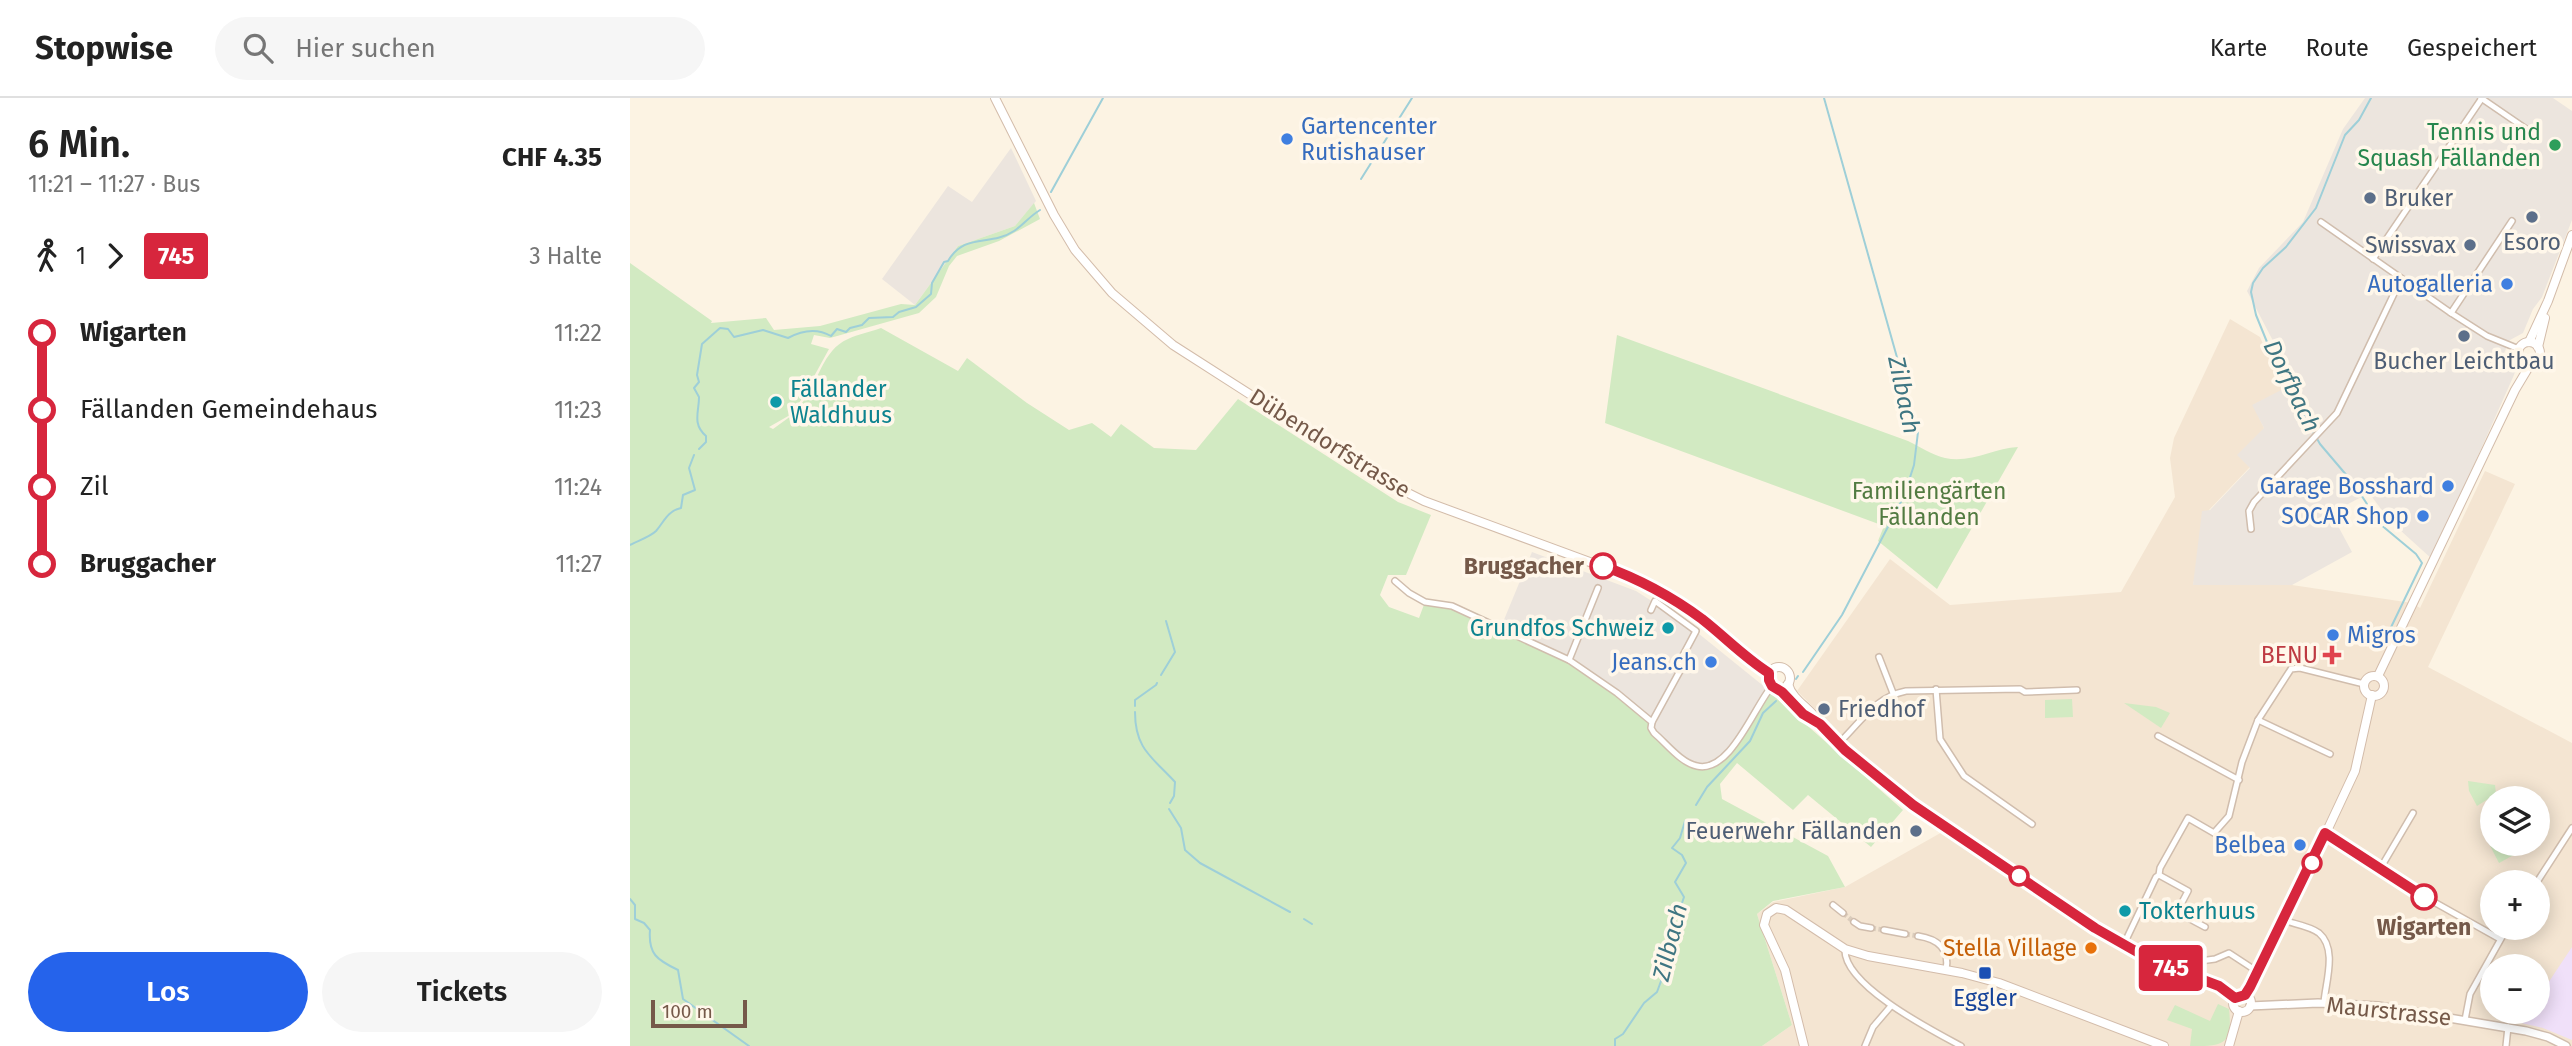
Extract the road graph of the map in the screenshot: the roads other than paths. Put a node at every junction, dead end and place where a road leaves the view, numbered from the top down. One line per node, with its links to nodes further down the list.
1 (995, 98): 21 (main road, Dübendorfstrasse)
2 (2482, 98): 3 (street); 7 (street)
3 (2535, 135)
4 (2512, 221): 10 (street)
5 (2321, 222): 7 (street)
6 (2572, 234): 9 (main road)
7 (2373, 259): 8 (street)
8 (2401, 279): 10 (street); 15 (street)
9 (2548, 302): 11 (main road); 12 (main road)
10 (2451, 313): 13 (street)
11 (2529, 342): 12 (main road); 13 (main road)
12 (2538, 347): 14 (main road)
13 (2519, 349): 14 (main road)
14 (2526, 363): 22 (main road)
15 (2251, 528)
16 (1395, 581): 20 (street)
17 (1598, 588): 20 (street)
18 (1650, 610): 31 (street)
19 (1879, 657): 28 (street)
20 (1569, 660): 31 (street)
21 (1769, 673): 23 (main road, Dübendorfstrasse); 25 (main road)
22 (2378, 677): 24 (main road); 29 (main road)
23 (1788, 684): 25 (main road); 32 (main road, Dübendorfstrasse)
24 (2364, 684): 29 (main road); 30 (street)
25 (1775, 688): 31 (street); 32 (main road, Dübendorfstrasse)
26 (1937, 689): 27 (street); 28 (street); 38 (street)
27 (2077, 690)
28 (1893, 693): 34 (street)
29 (2372, 695): 40 (main road)
30 (2258, 720): 35 (street); 36 (street)
31 (1652, 722)
32 (1820, 724): 34 (main road, Dübendorfstrasse)
33 (2158, 736): 36 (street)
34 (1839, 739): 55 (main road, Dübendorfstrasse)
35 (2330, 754)
36 (2239, 780): 43 (street)
37 (2413, 813): 41 (street)
38 (2032, 824)
39 (2572, 828): 42 (street)
40 (2325, 833): 41 (street); 46 (main road)
41 (2380, 869): 50 (street)
42 (2545, 870)
43 (2159, 876): 48 (street); 55 (street)
44 (1833, 905): 45 (street)
45 (1843, 913)
46 (2283, 920): 58 (main road); 62 (street)
47 (1854, 922): 49 (street)
48 (2205, 927)
49 (1871, 928)
50 (2480, 928)
51 (1884, 930): 52 (street)
52 (1905, 934)
53 (1918, 936): 57 (street)
54 (2499, 940): 66 (street)
55 (2124, 944): 59 (main road, Dübendorfstrasse)
56 (1845, 949): 57 (main road); 63 (street); 68 (main road)
57 (1947, 970): 71 (main road)
58 (2258, 972): 59 (street); 60 (main road)
59 (2187, 974): 61 (main road, Dübendorfstrasse)
60 (2245, 995): 61 (main road); 64 (main road)
61 (2235, 998): 65 (main road)
62 (2324, 1003): 64 (street, Maurstrasse); 66 (street, Maurstrasse)
63 (1891, 1006): 69 (street); 70 (street)
64 (2250, 1006): 65 (main road)
65 (2239, 1011): 72 (main road)
66 (2465, 1020): 67 (street, Maurstrasse)
67 (2508, 1027): 73 (street); 74 (street, Maurstrasse)
68 (1804, 1046)
69 (1865, 1046)
70 (1961, 1046)
71 (2164, 1046)
72 (2229, 1046)
73 (2506, 1046)
74 (2566, 1046)

